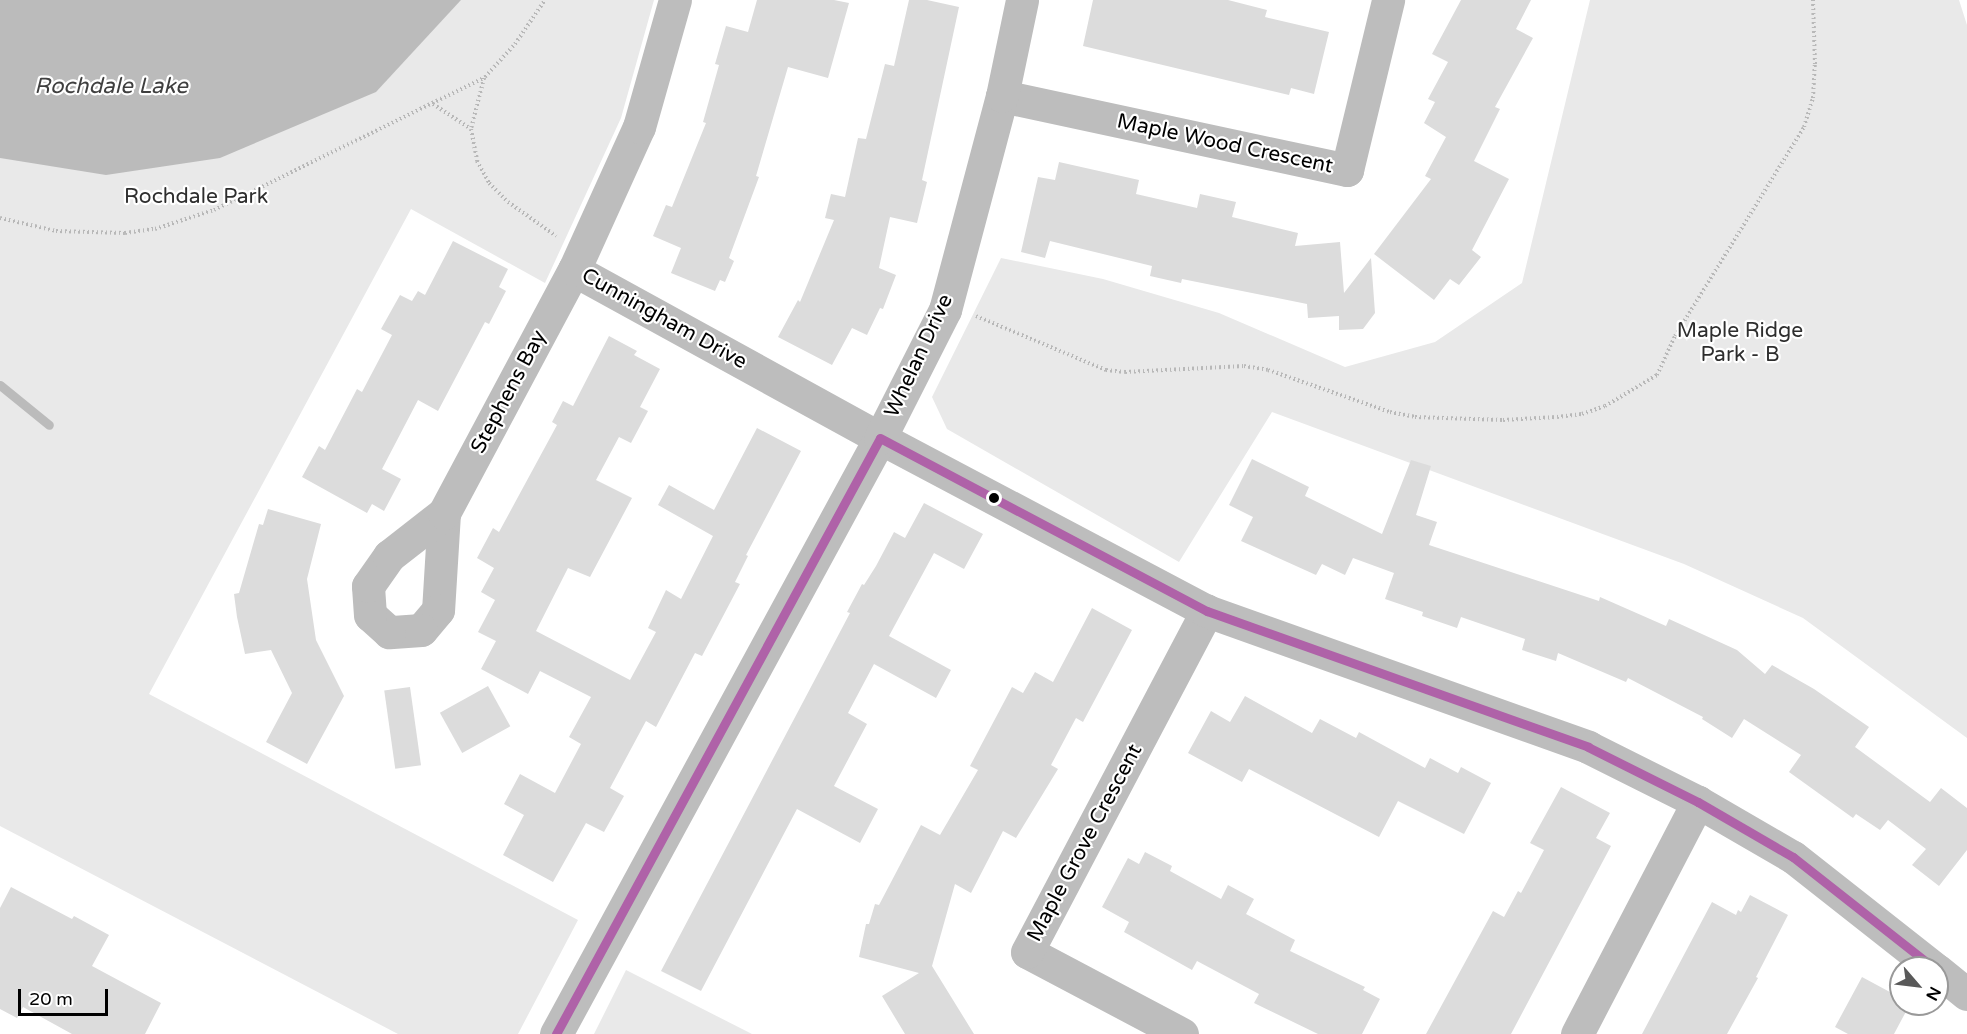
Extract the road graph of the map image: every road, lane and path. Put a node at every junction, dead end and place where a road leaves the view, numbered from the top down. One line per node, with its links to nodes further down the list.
1 (545, 0): 6 (path)
2 (675, 0): 11 (street, Cunningham Drive)
3 (1022, 0): 7 (street, Whelan Drive)
4 (1388, 0): 7 (street, Maple Wood Crescent)
5 (1813, 0): 12 (path)
6 (485, 77): 8 (path); 9 (path)
7 (1002, 96): 12 (street, Whelan Drive)
8 (433, 105): 9 (path); 10 (path)
9 (471, 129): 11 (path)
10 (0, 218)
11 (579, 259): 13 (street, Cunningham Drive); 14 (street, Stephens Bay)
12 (945, 310): 13 (street, Whelan Drive)
13 (879, 438): 15 (street, Cunningham Drive); 20 (street, Whelan Drive)
14 (444, 513)
15 (1207, 611): 16 (street, Cunningham Drive); 21 (street, Maple Grove Crescent)
16 (1698, 802): 17 (street, Cunningham Drive); 22 (street)
17 (1919, 956)
18 (1949, 979): 19 (street, Cunningham Drive)
19 (1967, 994)
20 (556, 1034)
21 (1182, 1034)
22 (1577, 1034)

